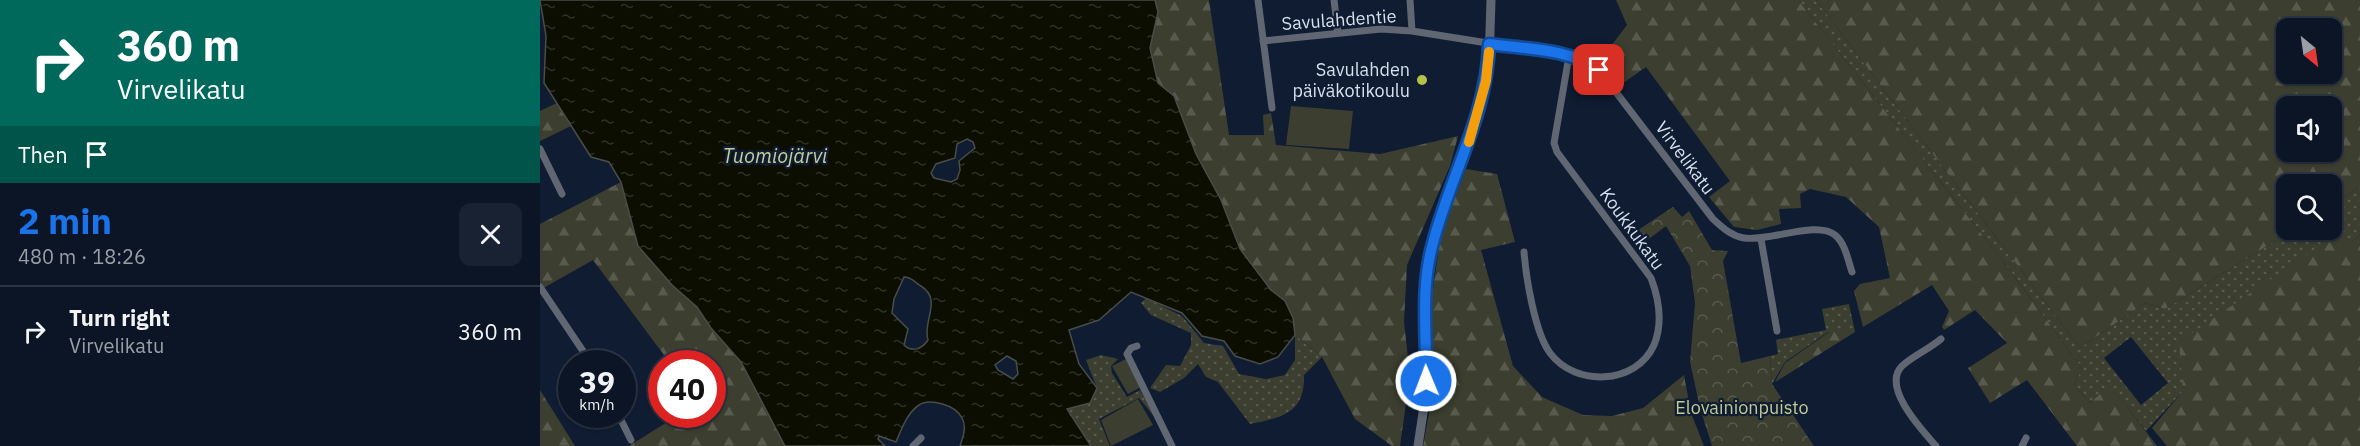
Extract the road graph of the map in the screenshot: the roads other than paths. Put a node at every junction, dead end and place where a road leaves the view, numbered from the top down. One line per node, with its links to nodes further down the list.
1 (1258, 0): 7 (street)
2 (1334, 0): 6 (street)
3 (1410, 0): 5 (street)
4 (1491, 0): 8 (street)
5 (1412, 31): 6 (street, Savulahdentie); 8 (street, Savulahdentie)
6 (1338, 33): 7 (street, Savulahdentie)
7 (1263, 41): 10 (street)
8 (1489, 44): 9 (street, Virvelikatu); 27 (street)
9 (1569, 56): 13 (street, Virvelikatu); 14 (street, Koukkukatu)
10 (1272, 108)
11 (540, 149): 12 (street)
12 (562, 194)
13 (1761, 239): 15 (street, Virvelikatu); 17 (street)
14 (1524, 252)
15 (1852, 272)
16 (540, 287): 20 (street)
17 (1777, 331)
18 (1941, 339): 28 (street)
19 (1137, 346): 26 (street)
20 (582, 350)
21 (625, 428): 24 (street)
22 (921, 438): 25 (street)
23 (2026, 438): 29 (street)
24 (631, 440)
25 (913, 446)
26 (1172, 446)
27 (1418, 446)
28 (1936, 446)
29 (2022, 446)

